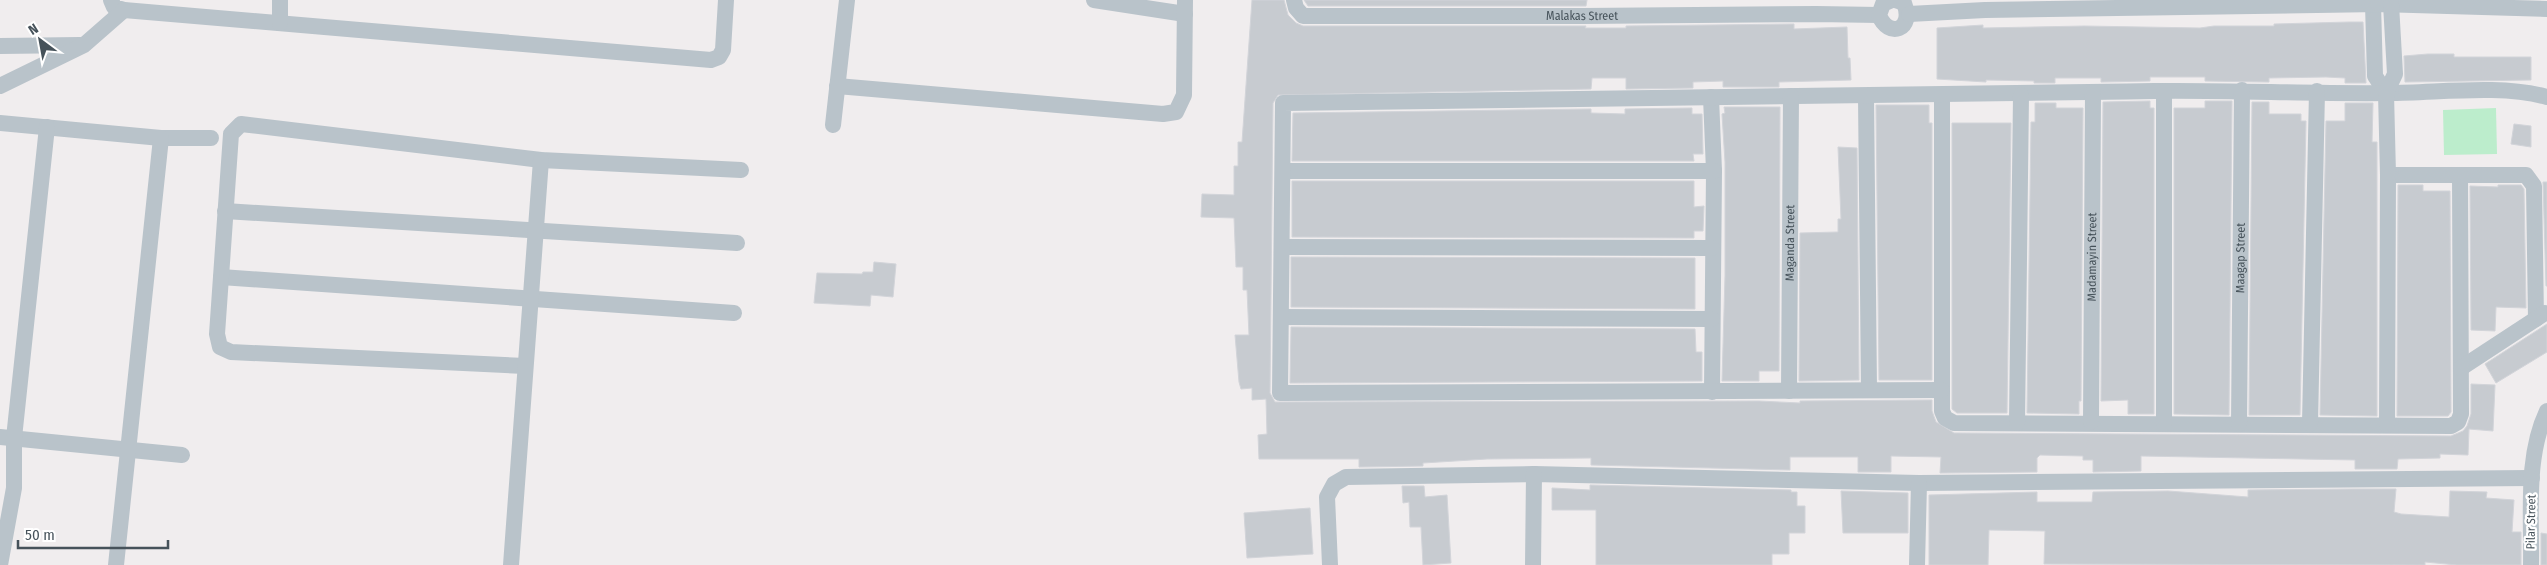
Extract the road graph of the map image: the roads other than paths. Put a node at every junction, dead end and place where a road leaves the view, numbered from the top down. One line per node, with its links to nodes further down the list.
1 (280, 0): 16 (street)
2 (726, 0): 16 (street)
3 (847, 0): 20 (street)
4 (1094, 0): 11 (street)
5 (1294, 0): 12 (street, Malakas Street)
6 (1894, 0): 14 (street); 15 (street)
7 (2369, 3): 8 (street); 10 (street); 25 (street)
8 (2392, 4): 13 (street); 25 (street)
9 (118, 5): 16 (street); 17 (street)
10 (1985, 5): 14 (street)
11 (1185, 7): 20 (street)
12 (1816, 7): 15 (street, Malakas Street)
13 (2547, 9)
14 (1909, 14): 15 (street)
15 (1879, 15)
16 (280, 23)
17 (84, 45): 18 (street); 19 (street)
18 (0, 46)
19 (0, 86)
20 (837, 86): 33 (street)
21 (2242, 90): 22 (street); 23 (street); 64 (street, Maagap Street)
22 (2164, 91): 24 (street); 63 (street)
23 (2317, 91): 25 (street); 65 (street)
24 (2093, 92): 26 (street); 61 (street, Madamayin Street)
25 (2386, 93): 30 (street); 41 (street)
26 (2021, 95): 29 (street); 62 (street)
27 (1791, 96): 28 (street); 31 (street); 56 (street, Maganda Street)
28 (1866, 96): 29 (street); 57 (street)
29 (1942, 96): 58 (street)
30 (2547, 97)
31 (1711, 98): 39 (street); 40 (street)
32 (0, 123): 34 (street)
33 (833, 126)
34 (47, 127): 35 (street); 67 (street)
35 (161, 138): 36 (street); 69 (street)
36 (211, 138)
37 (541, 160): 38 (street); 43 (street); 44 (street)
38 (741, 170)
39 (1283, 171): 40 (street); 46 (street)
40 (1714, 171): 47 (street)
41 (2388, 175): 42 (street); 66 (street)
42 (2460, 176): 51 (street); 55 (street)
43 (225, 211): 44 (street); 48 (street)
44 (537, 229): 45 (street); 49 (street)
45 (737, 243)
46 (1282, 247): 47 (street); 52 (street)
47 (1712, 248): 53 (street)
48 (221, 277): 49 (street); 54 (street)
49 (530, 298): 50 (street); 54 (street)
50 (734, 312)
51 (2542, 316): 55 (street)
52 (1281, 317): 53 (street); 59 (street)
53 (1712, 319): 59 (street)
54 (525, 366): 76 (street)
55 (2461, 368): 66 (street)
56 (1789, 390): 57 (street); 59 (street)
57 (1869, 390): 58 (street)
58 (1942, 390): 62 (street)
59 (1712, 392)
60 (2547, 411): 68 (street, Pilar Street)
61 (2091, 422): 62 (street); 63 (street)
62 (2017, 423)
63 (2164, 424): 64 (street)
64 (2238, 424): 65 (street)
65 (2310, 424): 66 (street)
66 (2387, 425)
67 (7, 438): 69 (street); 74 (street)
68 (2541, 449): 72 (street, Pilar Street)
69 (127, 450): 70 (street); 75 (street)
70 (182, 456)
71 (1534, 474): 73 (street); 77 (street); 78 (street)
72 (2532, 478): 73 (street); 80 (street, Pilar Street)
73 (1919, 483): 79 (street)
74 (0, 565)
75 (116, 565)
76 (512, 565)
77 (1330, 565)
78 (1533, 565)
79 (1917, 565)
80 (2531, 565)

